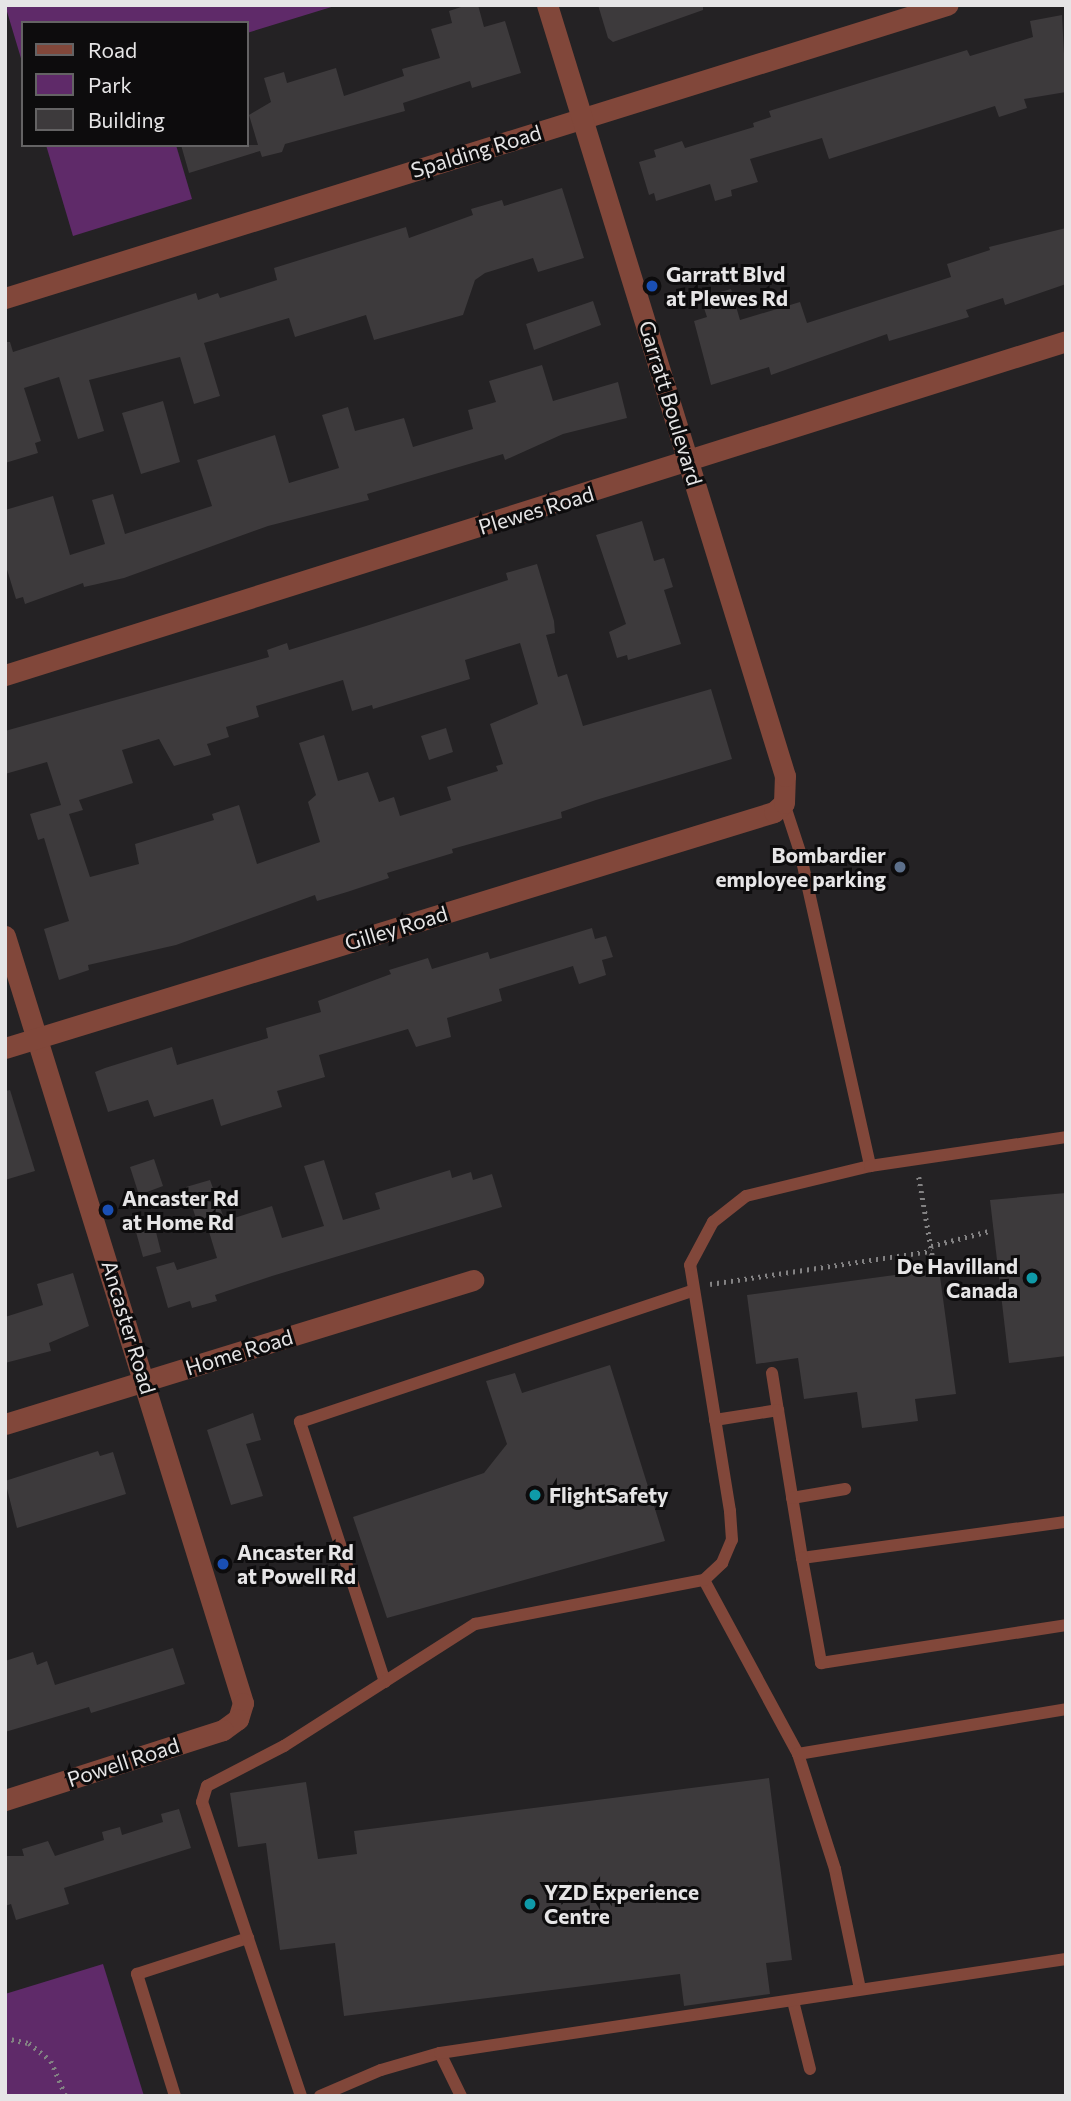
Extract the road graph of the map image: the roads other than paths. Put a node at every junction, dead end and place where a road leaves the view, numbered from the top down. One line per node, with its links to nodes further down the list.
1 (547, 5): 3 (street, Garratt Boulevard)
2 (947, 5): 3 (street, Spalding Road)
3 (582, 119): 4 (street, Spalding Road); 6 (street, Garratt Boulevard)
4 (5, 298)
5 (1066, 341): 6 (street, Plewes Road)
6 (689, 461): 7 (street, Plewes Road); 8 (street, Garratt Boulevard)
7 (5, 675)
8 (784, 803): 10 (street, Gilley Road); 13 (lane)
9 (5, 936): 10 (street, Ancaster Road)
10 (38, 1039): 11 (street, Gilley Road); 17 (street, Ancaster Road)
11 (5, 1048)
12 (1066, 1137): 13 (lane)
13 (870, 1167): 15 (lane)
14 (473, 1280): 17 (street, Home Road)
15 (692, 1289): 19 (lane); 27 (lane)
16 (772, 1373): 18 (lane)
17 (146, 1380): 20 (street, Home Road); 29 (street, Ancaster Road)
18 (778, 1410): 19 (lane); 22 (lane)
19 (715, 1420): 25 (lane)
20 (5, 1424)
21 (845, 1489): 22 (lane)
22 (792, 1498): 24 (lane)
23 (1066, 1521): 24 (lane)
24 (802, 1558): 26 (lane)
25 (704, 1580): 27 (lane); 30 (lane)
26 (1066, 1625)
27 (385, 1682): 32 (lane)
28 (1066, 1709): 30 (lane)
29 (238, 1719): 31 (street, Powell Road)
30 (798, 1754): 34 (lane)
31 (5, 1800)
32 (247, 1938): 38 (lane); 39 (lane)
33 (1066, 1959): 34 (lane)
34 (860, 1989): 35 (lane)
35 (793, 2001): 36 (lane); 37 (lane)
36 (440, 2053): 40 (lane); 41 (lane)
37 (810, 2070)
38 (174, 2096)
39 (301, 2096)
40 (320, 2096)
41 (461, 2096)

